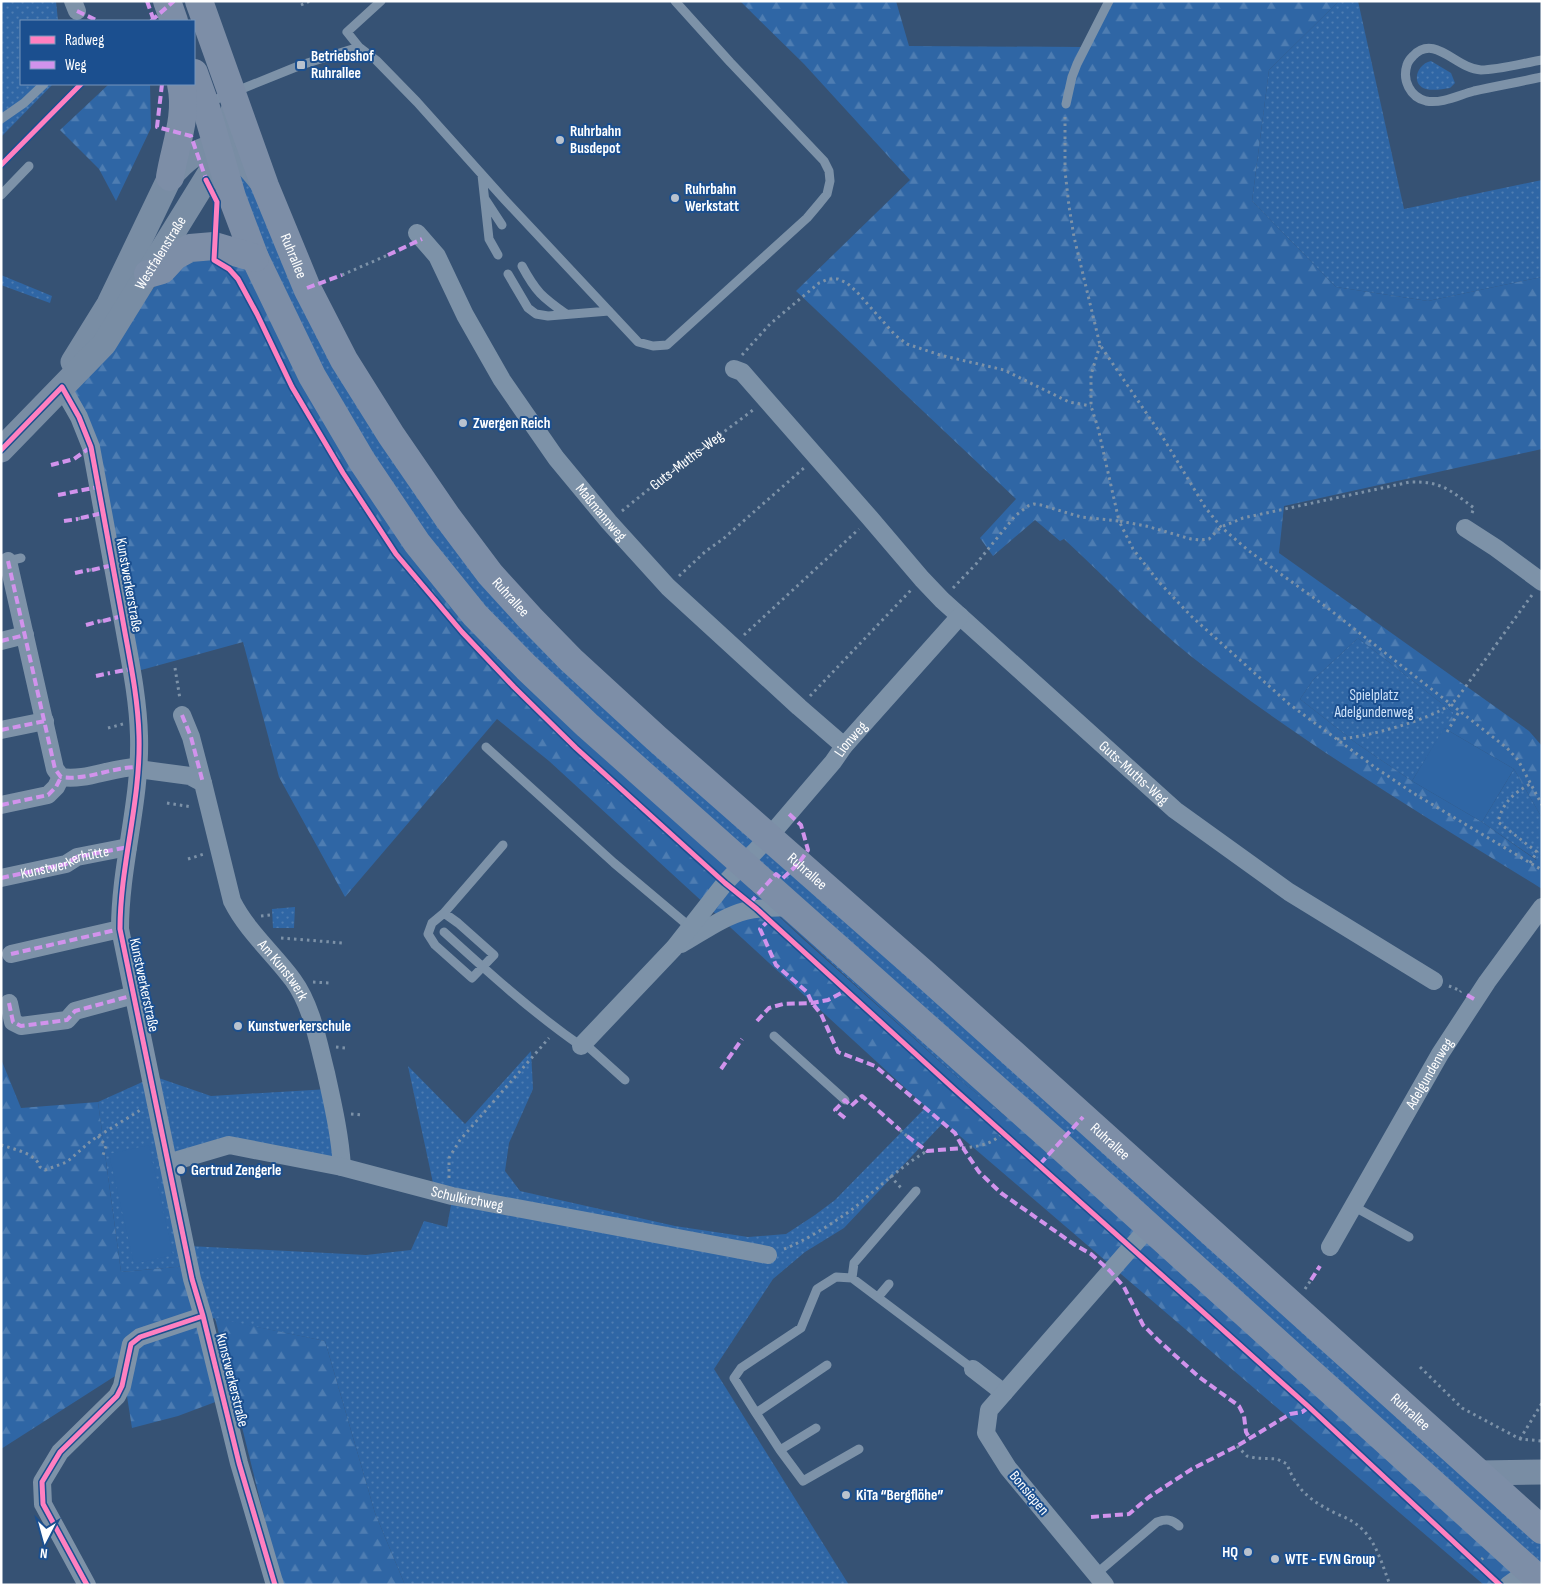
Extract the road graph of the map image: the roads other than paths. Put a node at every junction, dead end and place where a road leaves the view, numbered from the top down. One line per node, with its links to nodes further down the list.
1 (167, 1): 6 (main road)
2 (381, 1): 7 (lane)
3 (675, 1): 31 (lane)
4 (1108, 1): 14 (lane)
5 (202, 10): 13 (main road, Ruhrallee)
6 (174, 20)
7 (360, 47): 13 (lane); 19 (lane)
8 (1542, 60): 9 (lane)
9 (1542, 77)
10 (43, 85): 16 (lane)
11 (181, 85): 15 (main road)
12 (194, 85): 15 (main road)
13 (233, 98): 15 (lane); 17 (main road, Westfalenstraße); 21 (main road, Ruhrallee)
14 (1066, 104)
15 (194, 116): 17 (main road); 20 (main road)
16 (1, 119)
17 (220, 151): 20 (main road, Westfalenstraße); 21 (main road); 27 (main road); 29 (main road, Westfalenstraße)
18 (29, 166): 22 (lane)
19 (482, 174): 23 (lane); 31 (lane)
20 (170, 177): 34 (main road, Westfalenstraße)
21 (265, 186): 51 (main road, Ruhrallee)
22 (1, 195)
23 (484, 197): 24 (lane); 26 (lane)
24 (502, 225)
25 (417, 233): 45 (street, Maßmannweg)
26 (498, 255)
27 (254, 258): 29 (main road); 54 (main road)
28 (522, 266): 32 (lane)
29 (148, 274): 34 (main road, Westfalenstraße)
30 (508, 274): 32 (lane)
31 (609, 311): 32 (lane)
32 (566, 314)
33 (734, 369): 39 (street, Guts-Muths-Weg)
34 (62, 387): 35 (main road, Westfalenstraße); 47 (street, Kunstwerkerstraße)
35 (1, 450)
36 (1465, 528): 38 (street)
37 (15, 559): 40 (street)
38 (1539, 586)
39 (960, 616): 45 (street, Lionweg); 65 (street, Guts-Muths-Weg)
40 (25, 635): 41 (street); 43 (street)
41 (1, 641)
42 (182, 715): 49 (street, Am Kunstwerk)
43 (45, 721): 44 (street); 48 (street)
44 (1, 730)
45 (844, 746): 51 (street, Lionweg)
46 (486, 747): 59 (lane)
47 (138, 768): 48 (street); 49 (street); 53 (street, Kunstwerkerstraße)
48 (61, 776): 50 (street)
49 (203, 783): 73 (street, Am Kunstwerk)
50 (1, 805)
51 (768, 838): 54 (street, Lionweg); 92 (main road, Ruhrallee)
52 (504, 845): 58 (lane)
53 (128, 847): 55 (street, Kunstwerkerhütte); 60 (street, Kunstwerkerstraße)
54 (742, 864): 56 (main road); 59 (street)
55 (1, 878)
56 (792, 907): 62 (street); 76 (main road)
57 (1542, 907): 75 (street, Adelgundenweg)
58 (444, 913): 64 (lane); 64 (lane)
59 (690, 927): 62 (street)
60 (120, 930): 63 (street); 66 (street, Kunstwerkerstraße)
61 (444, 932): 64 (lane)
62 (674, 948): 69 (street)
63 (11, 954)
64 (482, 967): 69 (lane)
65 (1434, 981)
66 (134, 995): 67 (street); 72 (street, Kunstwerkerstraße)
67 (9, 1003)
68 (774, 1036): 71 (lane)
69 (582, 1045): 70 (lane)
70 (625, 1080)
71 (844, 1100)
72 (168, 1163): 73 (street, Schulkirchweg); 83 (street, Kunstwerkerstraße)
73 (342, 1167): 79 (street, Schulkirchweg)
74 (916, 1191): 80 (lane)
75 (1353, 1206): 77 (lane); 78 (street, Adelgundenweg)
76 (1149, 1227): 86 (street, Bonsiepen); 93 (main road)
77 (1409, 1237)
78 (1330, 1247)
79 (768, 1256)
80 (852, 1278): 82 (lane); 87 (lane)
81 (889, 1284): 82 (lane)
82 (878, 1297): 85 (lane)
83 (203, 1316): 98 (street); 99 (street, Kunstwerkerstraße)
84 (827, 1365): 87 (lane)
85 (972, 1369): 86 (street)
86 (1004, 1393): 97 (street, Bonsiepen)
87 (756, 1413): 89 (lane)
88 (816, 1428): 89 (lane)
89 (780, 1450): 90 (lane)
90 (859, 1450)
91 (1542, 1472): 92 (main road)
92 (1480, 1473): 94 (main road, Ruhrallee)
93 (1463, 1510): 94 (main road); 96 (main road)
94 (1537, 1519)
95 (1179, 1526): 97 (lane)
96 (1530, 1574)
97 (1101, 1579)
98 (87, 1585)
99 (275, 1585)

